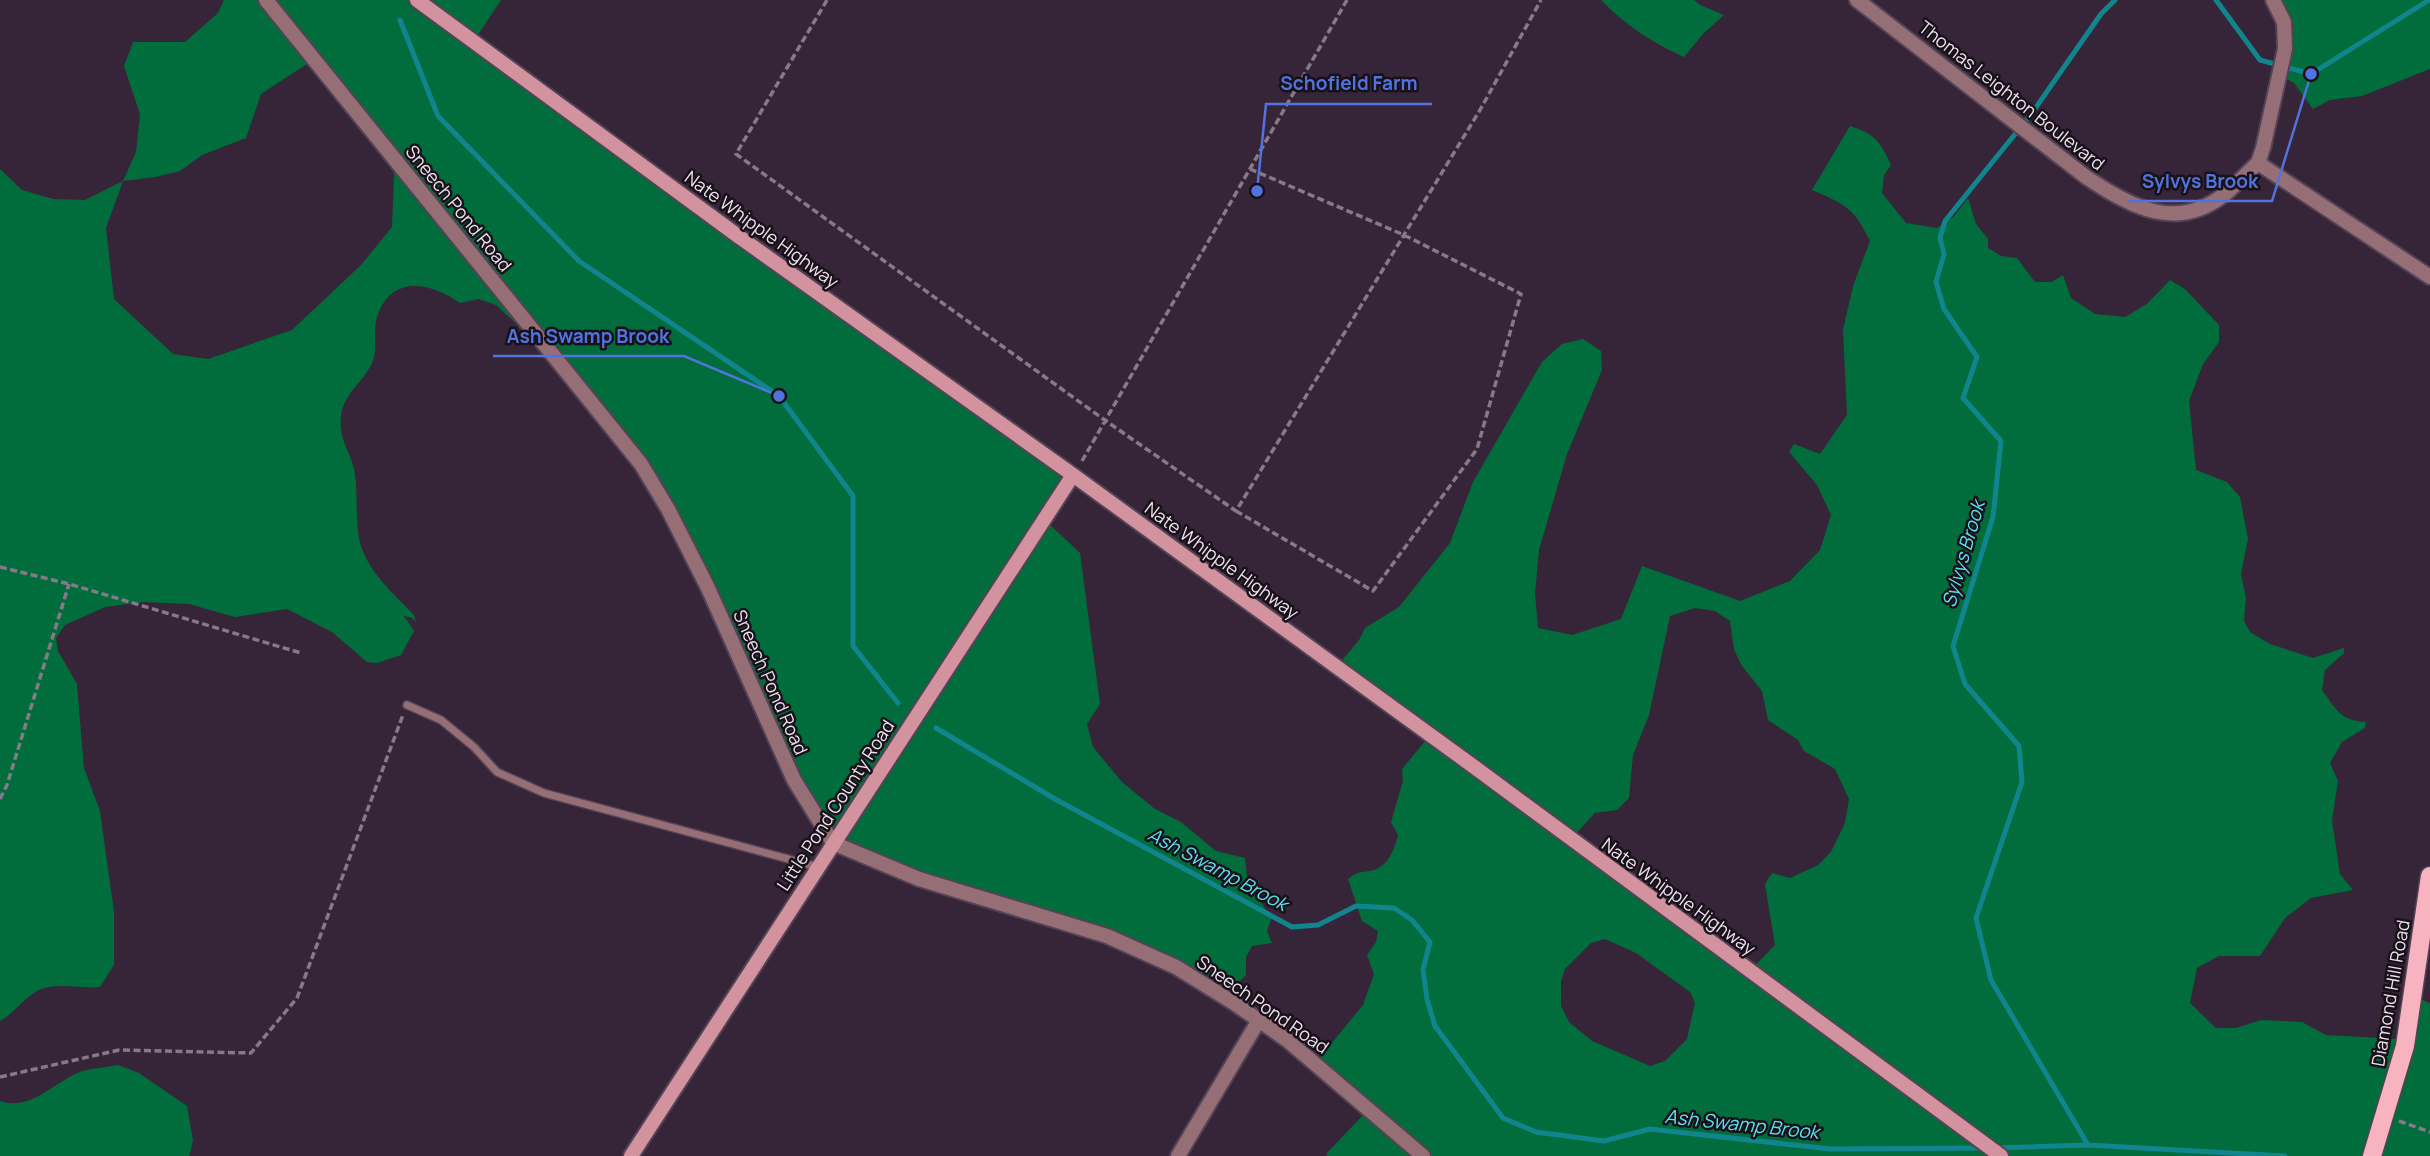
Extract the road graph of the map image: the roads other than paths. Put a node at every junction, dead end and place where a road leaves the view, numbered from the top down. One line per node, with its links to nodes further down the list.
1 (266, 0): 9 (street, Sneech Pond Road)
2 (417, 0): 7 (main road, Nate Whipple Highway)
3 (1857, 0): 5 (street, Thomas Leighton Boulevard)
4 (2273, 0): 5 (street)
5 (2258, 163): 6 (street)
6 (2430, 277)
7 (1073, 475): 9 (main road, Little Pond County Road); 17 (main road, Nate Whipple Highway)
8 (407, 705): 10 (lane)
9 (833, 843): 10 (main road, Little Pond County Road); 12 (street, Sneech Pond Road)
10 (818, 867): 14 (main road, Little Pond County Road)
11 (2430, 876): 13 (main road, Diamond Hill Road)
12 (1259, 1020): 15 (street); 16 (street, Sneech Pond Road)
13 (2373, 1154)
14 (631, 1156)
15 (1178, 1156)
16 (1423, 1156)
17 (2001, 1156)

